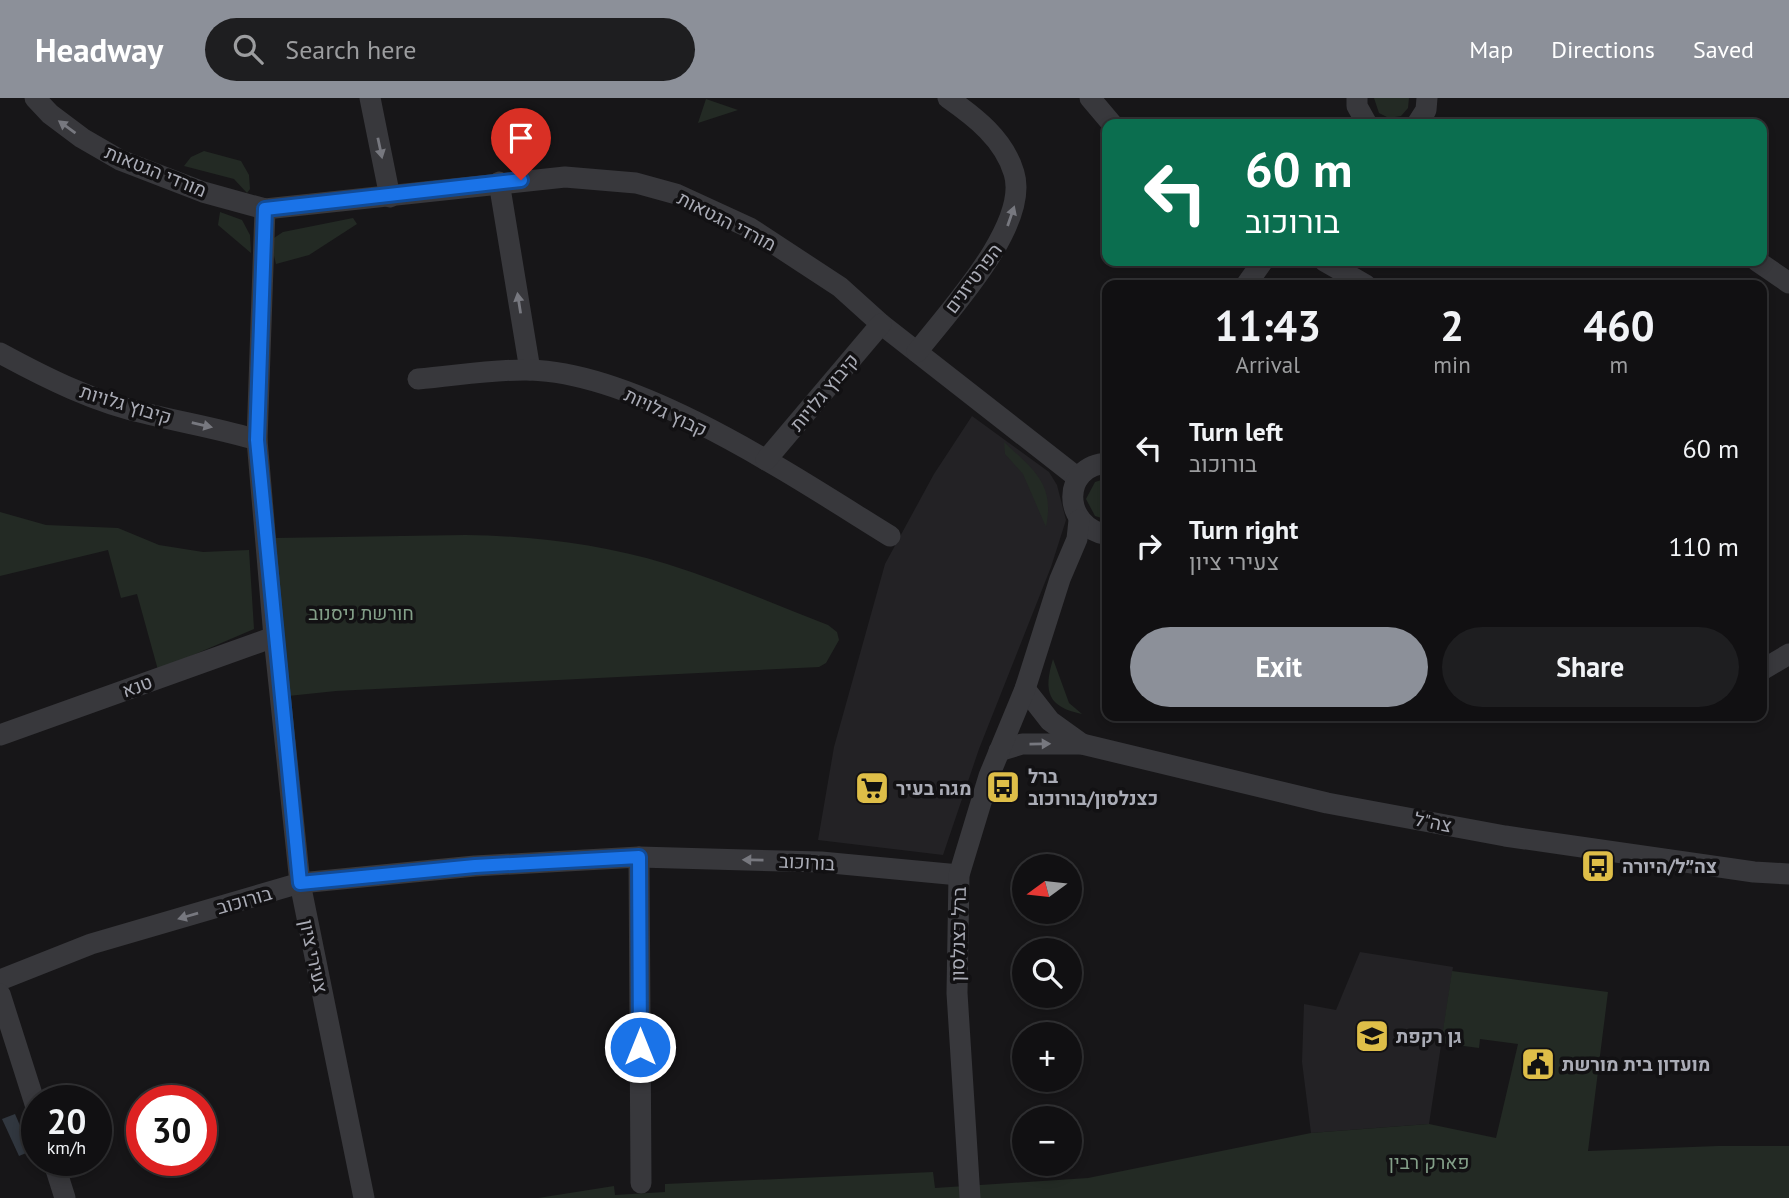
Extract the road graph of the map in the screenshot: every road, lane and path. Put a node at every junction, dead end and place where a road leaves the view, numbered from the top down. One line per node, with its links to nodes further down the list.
1 (35, 98): 10 (street, מורדי הגטאות, one-way to 1)
2 (370, 98): 9 (street, one-way to 9)
3 (948, 98): 16 (street, הפרטיזנים, one-way to 3)
4 (1090, 98): 6 (street)
5 (1427, 98): 7 (street)
6 (1108, 119)
7 (1422, 119)
8 (499, 182): 9 (street, מורדי הגטאות); 15 (street, מורדי הגטאות); 18 (street, one-way to 8)
9 (390, 197): 10 (street, מורדי הגטאות)
10 (265, 209): 20 (street, צעירי ציון)
11 (1333, 266): 13 (street)
12 (1765, 266): 14 (street)
13 (1357, 280)
14 (1789, 283)
15 (881, 324): 16 (street, מורדי הגטאות); 21 (street, קיבוץ גלויות)
16 (917, 352): 23 (street, מורדי הגטאות)
17 (0, 353): 20 (street, קיבוץ גלויות, one-way to 20)
18 (530, 370): 19 (street, קבוץ גלויות); 21 (street, קבוץ גלויות)
19 (418, 379)
20 (257, 440): 29 (street, צעירי ציון)
21 (766, 460): 26 (street, קבוץ גלויות)
22 (1102, 463): 23 (street)
23 (1078, 478): 24 (street, ברל כצנלסון)
24 (1079, 520): 25 (street, ברל כצנלסון); 28 (street, ברל כצנלסון)
25 (1102, 533)
26 (890, 536)
27 (1102, 539): 28 (street, ברל כצנלסון)
28 (1055, 602): 32 (street, ברל כצנלסון)
29 (274, 637): 33 (street, טנא); 39 (street, צעירי ציון)
30 (1789, 654): 31 (street)
31 (1767, 667)
32 (1025, 689): 34 (street, צה"ל); 35 (street, ברל כצנלסון)
33 (0, 735)
34 (1082, 744): 35 (street, צה"ל, one-way to 34); 37 (street, צה"ל)
35 (999, 751): 38 (street, ברל כצנלסון)
36 (639, 857): 38 (street, בורוכוב, one-way to 36); 39 (street, בורוכוב); 44 (street)
37 (1789, 874)
38 (959, 875): 47 (street, ברל כצנלסון)
39 (300, 883): 40 (street, בורוכוב, one-way to 40); 46 (street, צעירי ציון)
40 (0, 980)
41 (0, 994): 42 (street)
42 (29, 1085)
43 (58, 1176): 45 (street)
44 (641, 1183)
45 (65, 1198)
46 (364, 1198)
47 (970, 1198)

